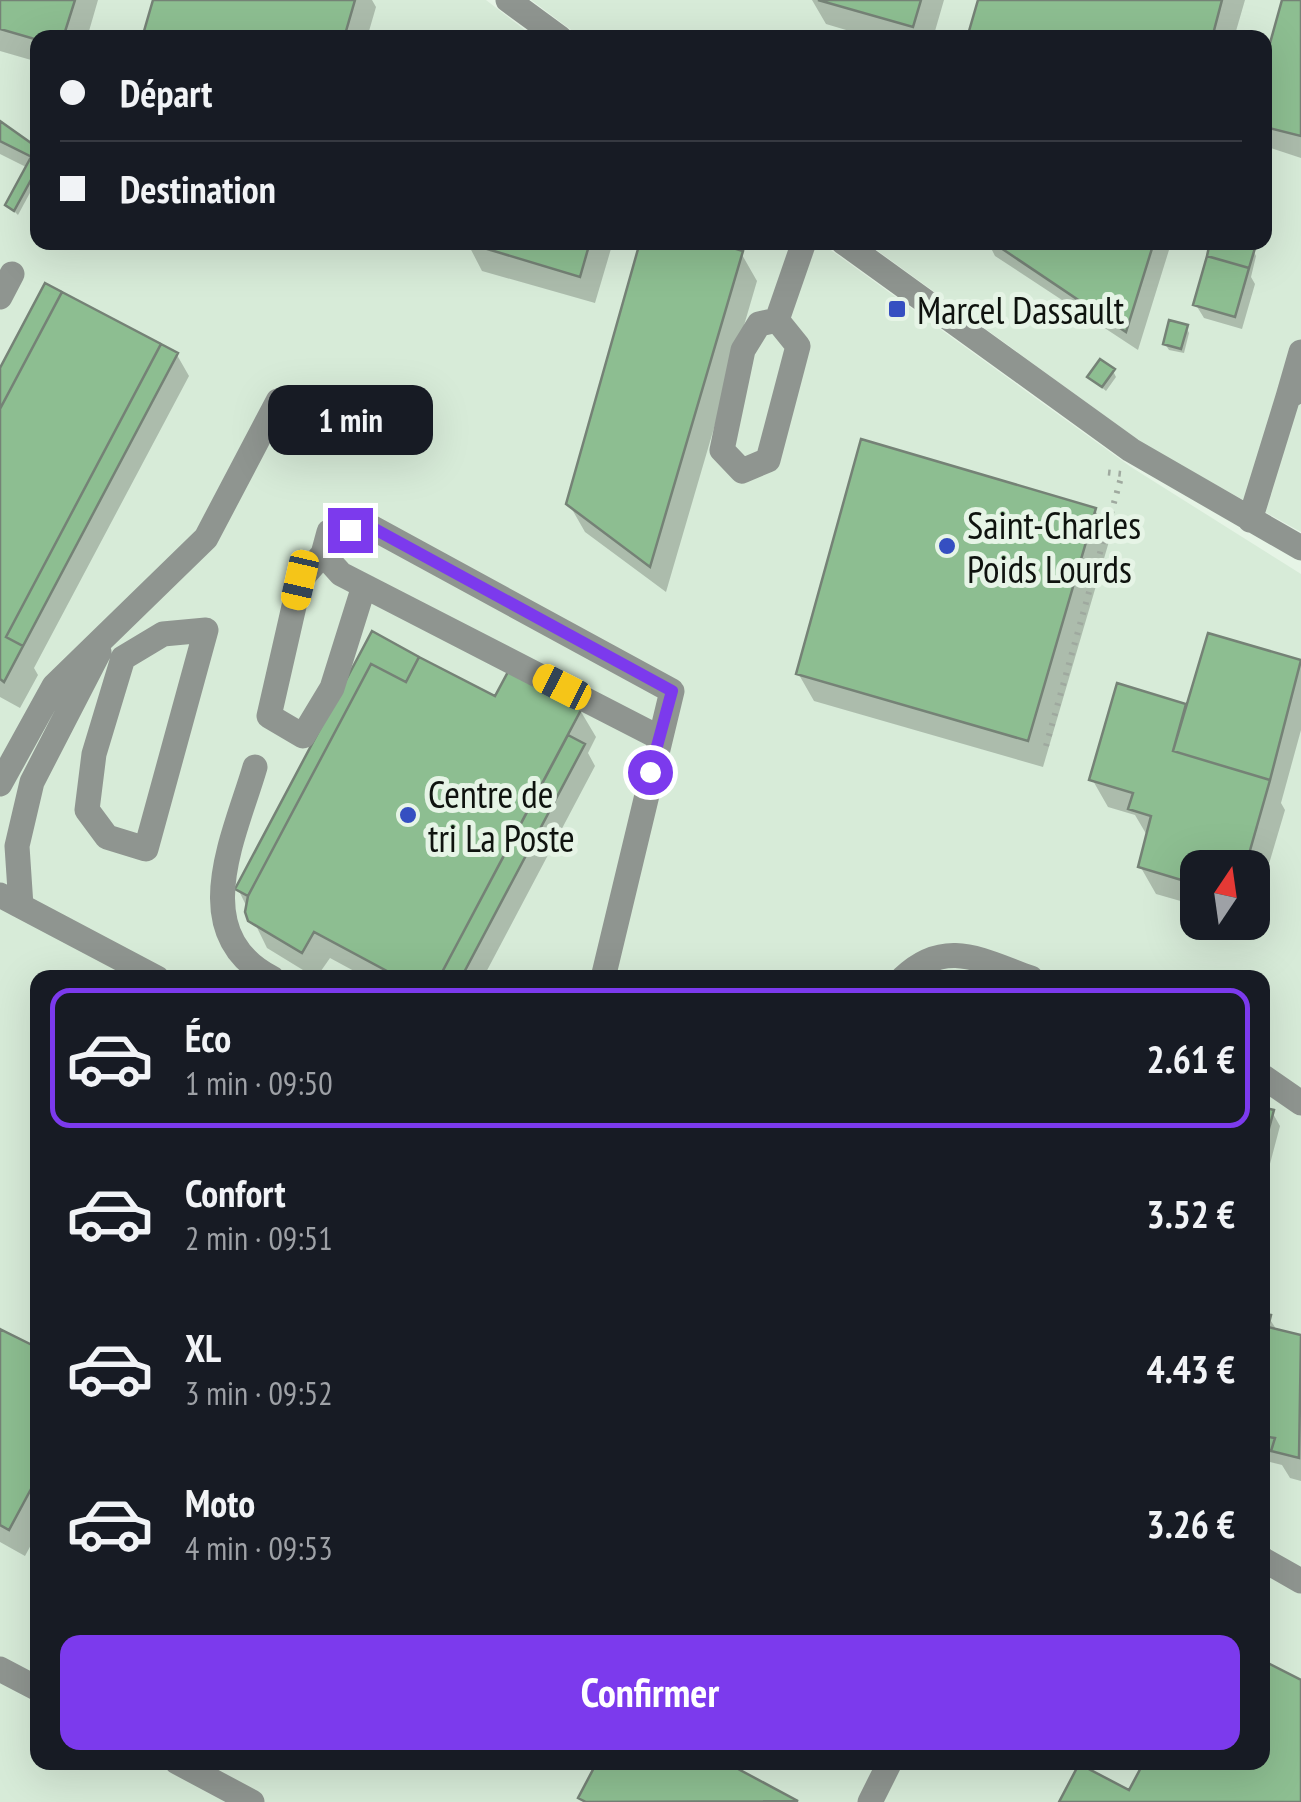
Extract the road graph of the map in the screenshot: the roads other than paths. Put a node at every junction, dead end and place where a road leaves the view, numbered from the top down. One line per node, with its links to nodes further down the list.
1 (508, 0): 2 (street)
2 (549, 30)
3 (801, 250): 5 (street)
4 (854, 250): 9 (street)
5 (778, 320): 5 (street)
6 (1301, 352): 7 (street)
7 (1295, 393): 9 (street)
8 (278, 401): 13 (street)
9 (1250, 520): 10 (street)
10 (1301, 548)
11 (322, 554): 12 (street); 12 (street); 14 (street)
12 (364, 586): 14 (street)
13 (41, 735): 15 (street); 17 (street); 18 (street)
14 (658, 737): 21 (street)
15 (94, 754): 15 (street)
16 (256, 767): 20 (street)
17 (0, 784)
18 (10, 900): 19 (street)
19 (142, 970)
20 (257, 970)
21 (606, 970)
22 (912, 970): 23 (street)
23 (1008, 970)
24 (1270, 1082): 25 (street)
25 (1301, 1103)
26 (1270, 1563): 27 (street)
27 (1301, 1580)
28 (0, 1669): 29 (street)
29 (30, 1685)
30 (192, 1770): 32 (street)
31 (886, 1770): 33 (street)
32 (252, 1802)
33 (870, 1802)

